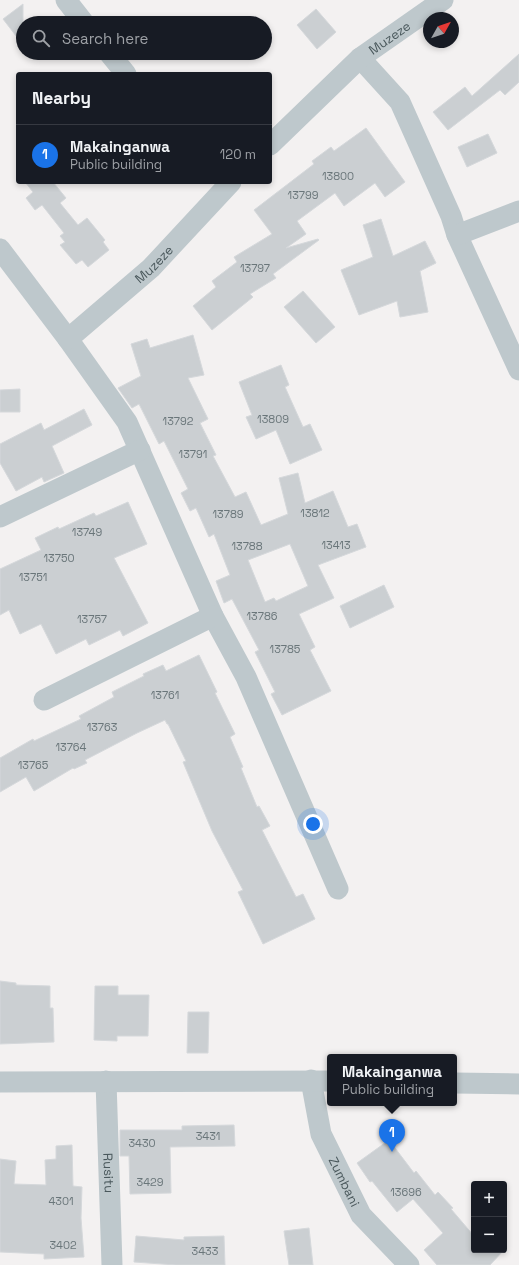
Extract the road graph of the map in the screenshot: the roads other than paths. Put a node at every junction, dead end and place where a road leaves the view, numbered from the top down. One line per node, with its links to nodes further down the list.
1 (66, 0): 3 (street)
2 (443, 0): 4 (street, Muzeze)
3 (79, 16)
4 (360, 58): 7 (street, Muzeze); 10 (street)
5 (115, 60): 6 (street)
6 (124, 72)
7 (272, 143)
8 (222, 185): 12 (street, Muzeze)
9 (519, 211): 10 (street)
10 (457, 235): 13 (street)
11 (0, 249): 12 (street)
12 (68, 339): 14 (street)
13 (519, 370)
14 (140, 450): 15 (street); 16 (street)
15 (0, 517)
16 (213, 616): 17 (street); 18 (street)
17 (44, 700)
18 (338, 889)
19 (321, 1080): 20 (street); 25 (street, Zumbani)
20 (106, 1081): 21 (street); 24 (street, Rusitu)
21 (0, 1082)
22 (457, 1083): 23 (street)
23 (519, 1084)
24 (112, 1265)
25 (409, 1265)

